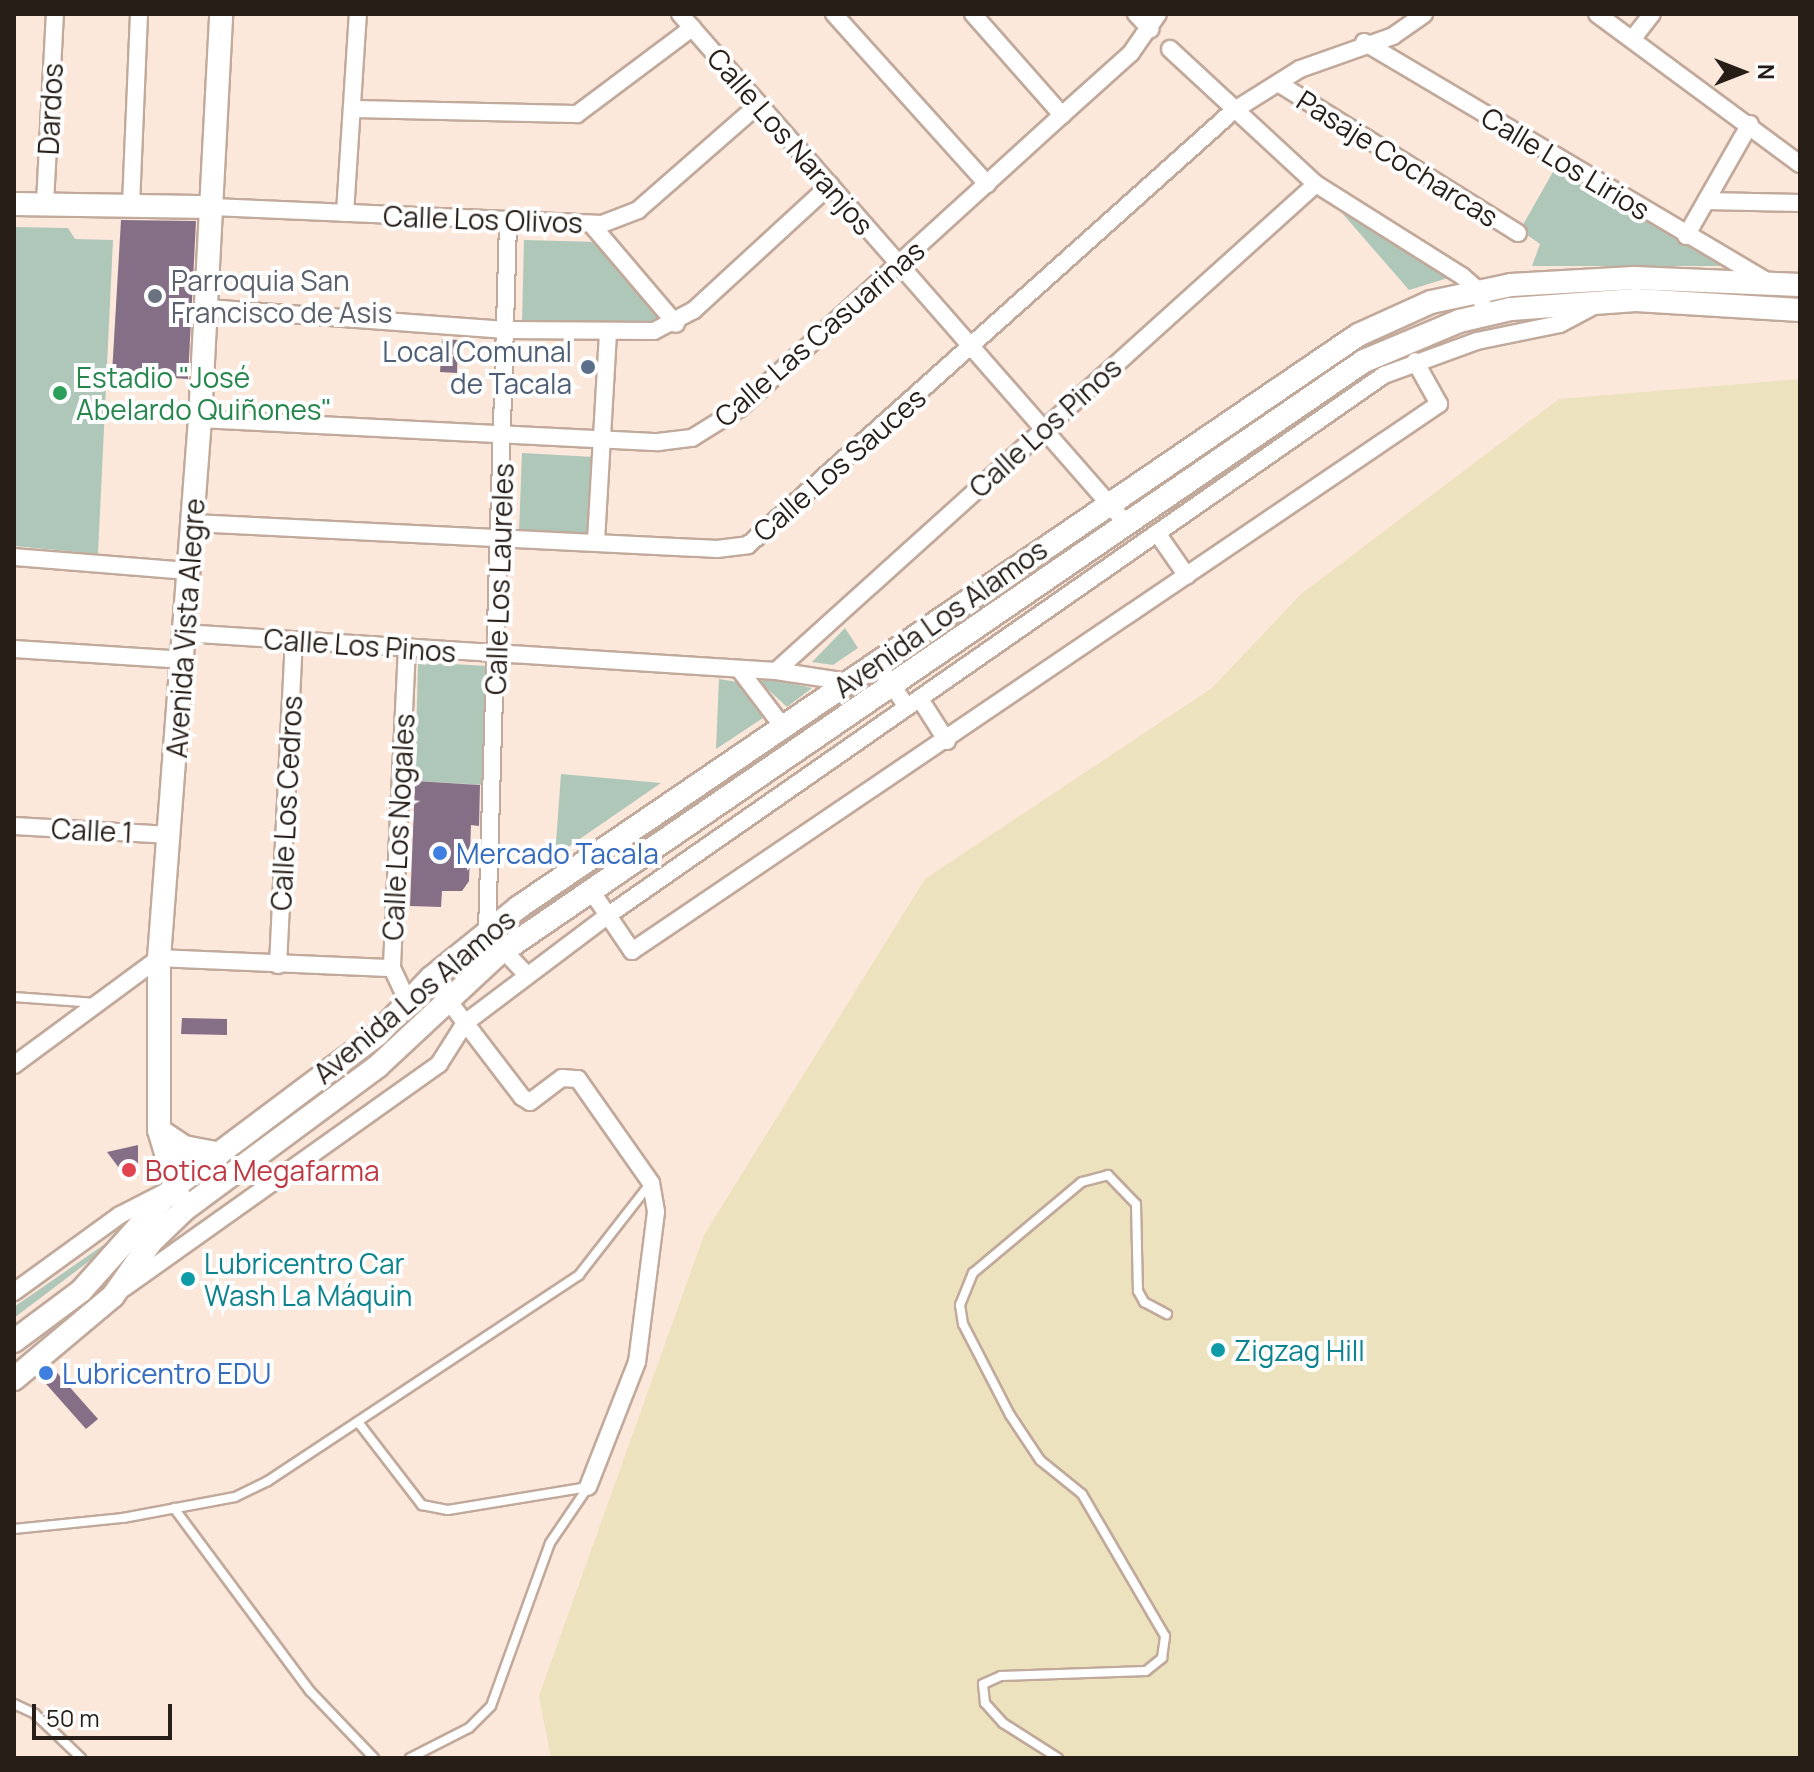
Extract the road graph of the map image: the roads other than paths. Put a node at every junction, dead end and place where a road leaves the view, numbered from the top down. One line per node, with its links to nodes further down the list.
1 (55, 14): 28 (street, Dardos)
2 (139, 14): 31 (street)
3 (221, 14): 32 (main road, Avenida Vista Alegre)
4 (358, 14): 19 (street)
5 (680, 14): 13 (street, Calle Los Naranjos)
6 (834, 14): 24 (street)
7 (973, 14): 21 (street)
8 (1136, 14): 12 (street)
9 (1424, 14): 15 (street, Calle Los Sauces)
10 (1597, 14): 14 (street)
11 (1652, 14): 14 (street)
12 (1154, 22): 21 (street, Calle Las Casuarinas)
13 (692, 28): 18 (street, Calle Los Naranjos); 19 (street)
14 (1634, 37): 22 (street)
15 (1364, 42): 17 (street, Calle Los Sauces); 37 (street, Calle Los Lirios)
16 (1170, 49): 20 (street)
17 (1278, 83): 20 (street, Calle Los Sauces); 36 (street, Pasaje Cocharcas)
18 (759, 104): 26 (street, Calle Los Naranjos); 35 (street, Calle Los Olivos)
19 (352, 109): 33 (street)
20 (1233, 111): 25 (street); 49 (street, Calle Los Sauces)
21 (1062, 115): 24 (street, Calle Las Casuarinas)
22 (1750, 124): 23 (street); 27 (street)
23 (1800, 164)
24 (987, 184): 38 (street, Calle Las Casuarinas)
25 (1316, 184): 41 (street); 52 (street, Calle Los Pinos)
26 (830, 185): 38 (street, Calle Los Naranjos); 46 (street)
27 (1706, 201): 29 (street); 37 (street)
28 (45, 203): 30 (main road); 31 (main road)
29 (1800, 203)
30 (14, 204)
31 (131, 205): 32 (main road)
32 (213, 207): 33 (street, Calle Los Olivos); 43 (main road, Avenida Vista Alegre)
33 (345, 213): 34 (street, Calle Los Olivos)
34 (508, 224): 35 (street, Calle Los Olivos); 47 (street, Calle Los Laureles)
35 (591, 224): 46 (street)
36 (1518, 233)
37 (1686, 236): 39 (street, Calle Los Lirios)
38 (899, 264): 49 (street, Calle Los Naranjos); 54 (street, Calle Las Casuarinas)
39 (1768, 282): 40 (main road, Avenida Los Alamos); 41 (main road, Avenida Los Alamos)
40 (1800, 285)
41 (1478, 290): 45 (street); 55 (main road, Avenida Los Alamos)
42 (1600, 302): 44 (main road, Avenida Los Alamos); 45 (main road, Avenida Los Alamos); 50 (street)
43 (207, 308): 47 (street); 51 (main road, Avenida Vista Alegre)
44 (1800, 310)
45 (1486, 315): 56 (main road, Avenida Los Alamos)
46 (676, 324): 48 (street)
47 (506, 330): 48 (street); 53 (street, Calle Los Laureles)
48 (608, 332): 54 (street)
49 (971, 346): 52 (street, Calle Los Naranjos); 60 (street, Calle Los Sauces)
50 (1415, 361): 58 (street); 63 (street)
51 (200, 419): 53 (street, Calle Las Casuarinas); 57 (main road, Avenida Vista Alegre)
52 (1043, 428): 55 (street, Calle Los Naranjos); 72 (street, Calle Los Pinos)
53 (503, 435): 54 (street, Calle Las Casuarinas); 59 (street, Calle Los Laureles)
54 (601, 439): 60 (street)
55 (1106, 501): 56 (street, Calle Los Naranjos); 70 (main road, Avenida Los Alamos)
56 (1124, 521): 74 (main road, Avenida Los Alamos)
57 (193, 523): 59 (street, Calle Los Sauces); 62 (main road, Avenida Vista Alegre)
58 (1157, 533): 63 (street); 75 (street)
59 (503, 539): 60 (street, Calle Los Sauces); 68 (street, Calle Los Laureles)
60 (596, 541)
61 (14, 557): 62 (street)
62 (189, 571): 64 (main road, Avenida Vista Alegre)
63 (1187, 576): 77 (street)
64 (183, 633): 65 (street, Calle Los Pinos); 69 (main road, Avenida Vista Alegre)
65 (294, 641): 66 (street, Calle Los Pinos); 85 (street, Calle Los Cedros)
66 (407, 647): 68 (street, Calle Los Pinos); 86 (street, Calle Los Nogales)
67 (14, 649): 69 (street)
68 (498, 655): 71 (street, Calle Los Pinos); 82 (street, Calle Los Laureles)
69 (182, 660): 79 (main road, Avenida Vista Alegre)
70 (876, 662): 73 (main road, Avenida Los Alamos); 74 (street)
71 (739, 669): 72 (street, Calle Los Pinos); 76 (street)
72 (776, 671): 73 (street, Calle Los Pinos)
73 (849, 682): 76 (main road, Avenida Los Alamos)
74 (890, 682): 75 (street); 80 (main road, Avenida Los Alamos)
75 (914, 703): 77 (street); 81 (street)
76 (783, 727): 82 (main road, Avenida Los Alamos)
77 (947, 741): 81 (street)
78 (14, 826): 79 (street, Calle 1)
79 (171, 835): 84 (main road, Avenida Vista Alegre)
80 (590, 889): 81 (street); 83 (main road, Avenida Los Alamos)
81 (607, 916): 87 (street)
82 (487, 933): 83 (street); 88 (main road, Avenida Los Alamos)
83 (504, 950): 87 (street); 90 (main road, Avenida Los Alamos)
84 (159, 958): 85 (street); 92 (street); 95 (main road, Avenida Vista Alegre)
85 (278, 965): 86 (street)
86 (392, 968): 91 (street, Calle Los Nogales)
87 (527, 975): 93 (street)
88 (431, 978): 90 (street); 91 (main road, Avenida Los Alamos)
89 (14, 997): 92 (lane)
90 (448, 1000): 93 (street); 99 (main road, Avenida Los Alamos)
91 (408, 1002): 96 (main road, Avenida Los Alamos)
92 (96, 1003): 94 (street)
93 (465, 1023): 97 (street); 100 (street)
94 (14, 1065)
95 (159, 1130): 96 (main road); 98 (main road, Avenida Vista Alegre)
96 (219, 1154): 98 (main road, Avenida Los Alamos)
97 (651, 1183): 106 (lane); 107 (street)
98 (173, 1188): 99 (main road, Avenida Vista Alegre); 101 (street); 104 (main road, Avenida Los Alamos)
99 (185, 1209): 100 (street, Avenida Vista Alegre); 102 (main road, Avenida Los Alamos)
100 (199, 1233): 102 (street)
101 (14, 1292)
102 (113, 1296): 105 (main road, Avenida Los Alamos)
103 (1167, 1314): 114 (lane)
104 (14, 1341)
105 (14, 1379)
106 (358, 1422): 107 (lane); 108 (lane)
107 (588, 1487): 113 (lane)
108 (174, 1508): 109 (lane); 112 (lane)
109 (14, 1529)
110 (14, 1704): 111 (lane)
111 (81, 1758)
112 (374, 1758)
113 (410, 1758)
114 (1058, 1758)

